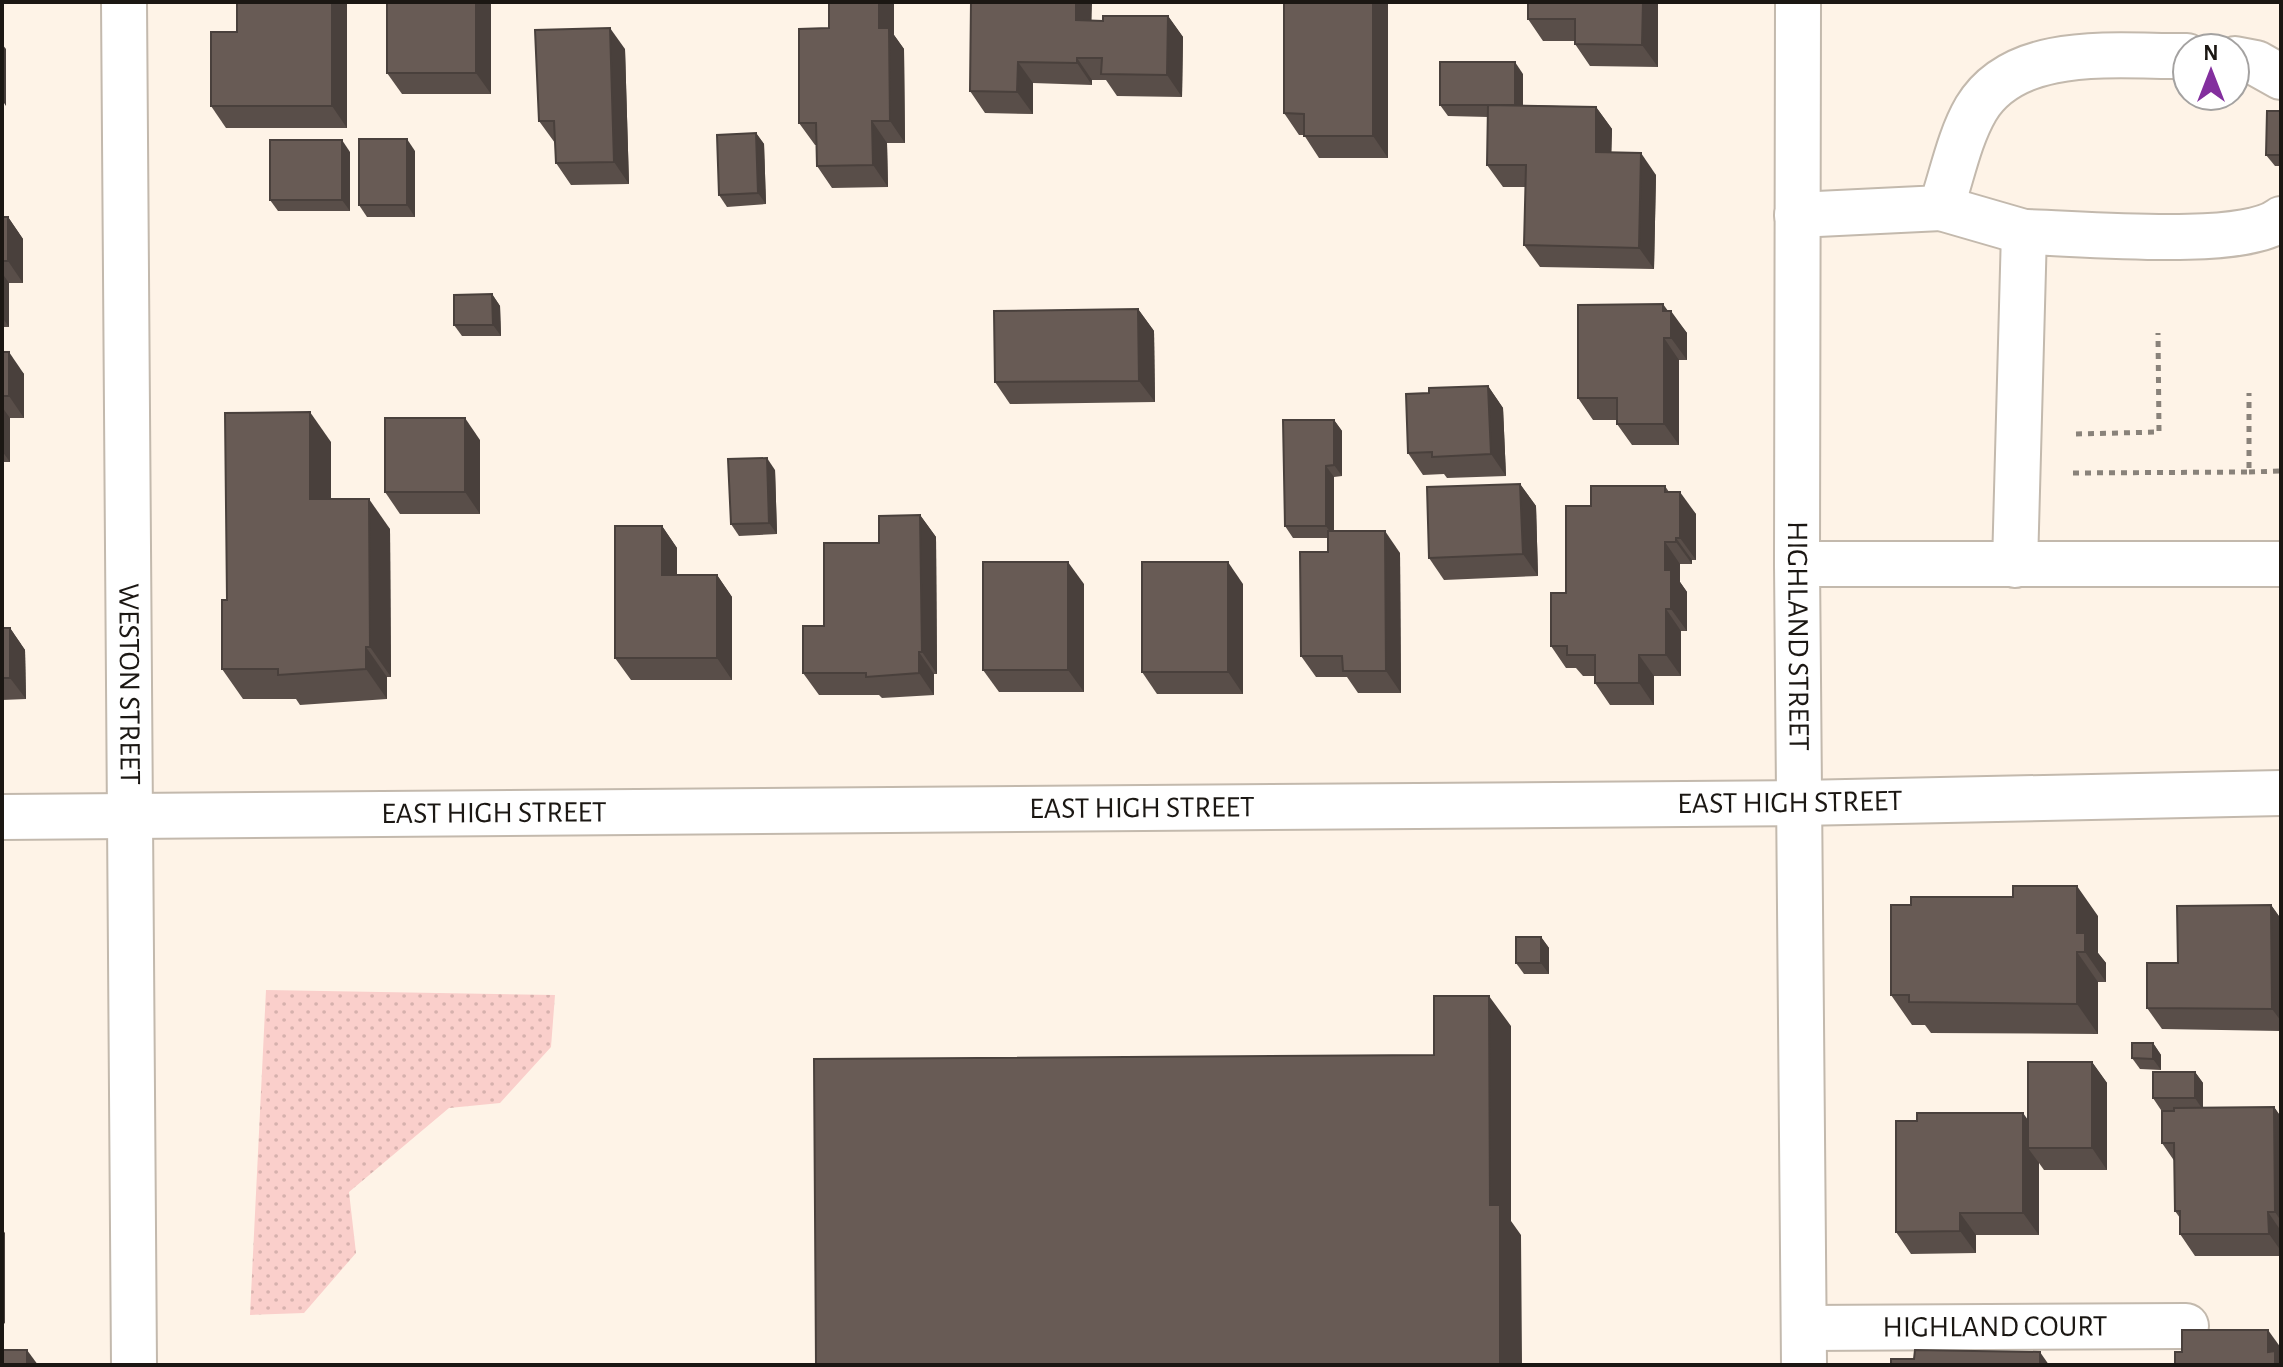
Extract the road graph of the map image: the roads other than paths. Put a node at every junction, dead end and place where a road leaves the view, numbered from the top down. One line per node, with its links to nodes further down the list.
1 (124, 2): 16 (street, WESTON STREET)
2 (1798, 2): 7 (street, HIGHLAND STREET)
3 (2171, 56): 6 (street)
4 (2251, 62): 5 (street)
5 (2281, 77)
6 (1941, 208): 7 (street); 9 (street)
7 (1797, 215): 10 (street, HIGHLAND STREET)
8 (2281, 219): 9 (street)
9 (2024, 232): 12 (street)
10 (1797, 564): 12 (street); 14 (street, HIGHLAND STREET)
11 (2281, 564): 12 (street)
12 (2015, 565)
13 (2281, 793): 14 (street, EAST HIGH STREET)
14 (1799, 803): 16 (street, EAST HIGH STREET); 18 (street, HIGHLAND STREET)
15 (2, 817): 16 (street, EAST HIGH STREET)
16 (129, 817): 19 (street, WESTON STREET)
17 (2186, 1326): 18 (street, HIGHLAND COURT)
18 (1804, 1346)
19 (134, 1365)

